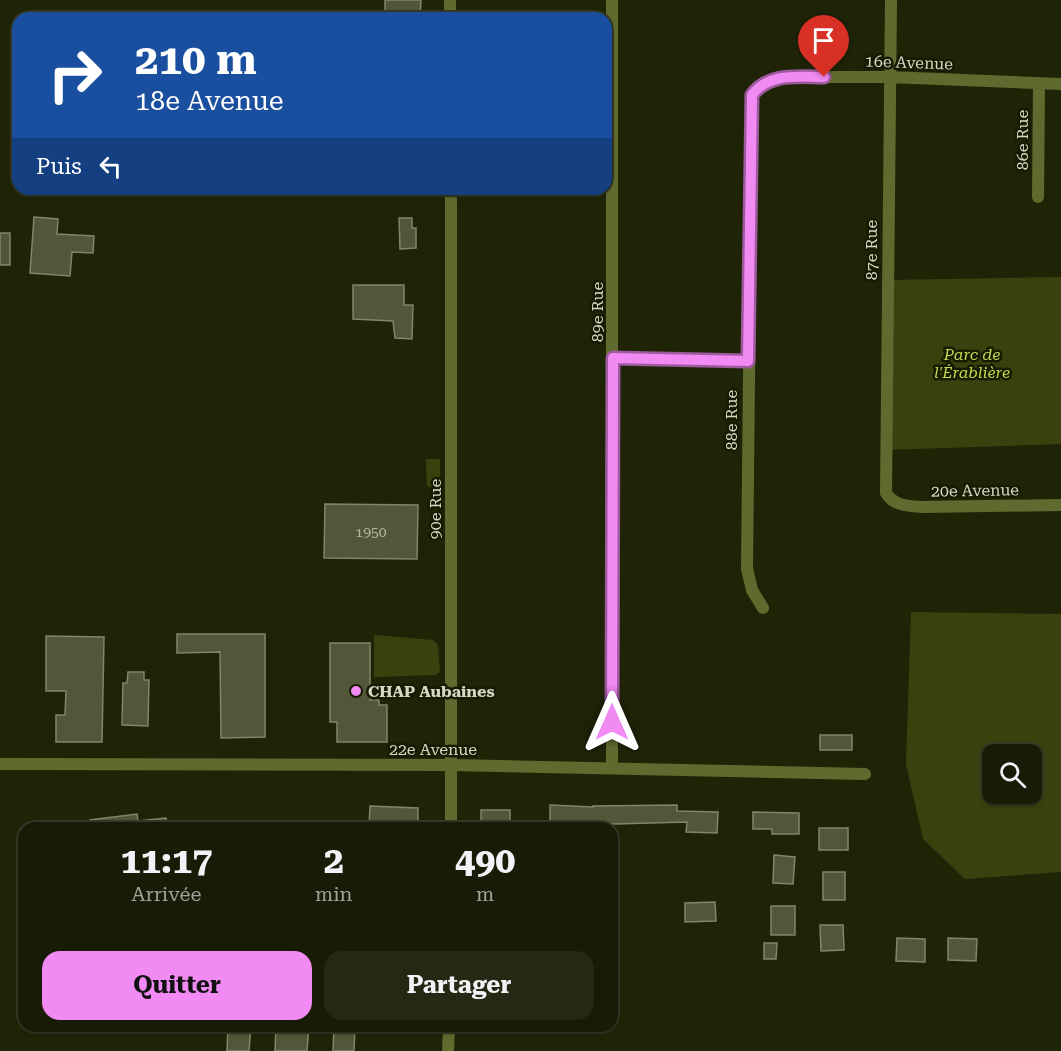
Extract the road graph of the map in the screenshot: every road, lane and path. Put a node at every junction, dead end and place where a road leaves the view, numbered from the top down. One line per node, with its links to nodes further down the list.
1 (612, 0): 9 (street, 89e Rue)
2 (891, 0): 3 (street, 87e Rue)
3 (889, 77): 4 (street, 16e Avenue); 6 (street, 16e Avenue); 11 (street, 87e Rue)
4 (1039, 84): 5 (street, 16e Avenue); 8 (street, 86e Rue)
5 (1061, 84)
6 (757, 87): 10 (street, 88e Rue)
7 (451, 195): 15 (street, 90e Rue)
8 (1038, 197)
9 (613, 358): 10 (street); 16 (street, 89e Rue)
10 (748, 361): 13 (street, 88e Rue)
11 (891, 500): 12 (street, 20e Avenue)
12 (1061, 505)
13 (763, 608)
14 (0, 764): 15 (street, 22e Avenue)
15 (452, 765): 16 (street, 22e Avenue); 18 (street, 90e Rue)
16 (612, 768): 17 (street, 22e Avenue)
17 (865, 774)
18 (450, 822)
19 (448, 1032): 20 (street)
20 (448, 1051)

